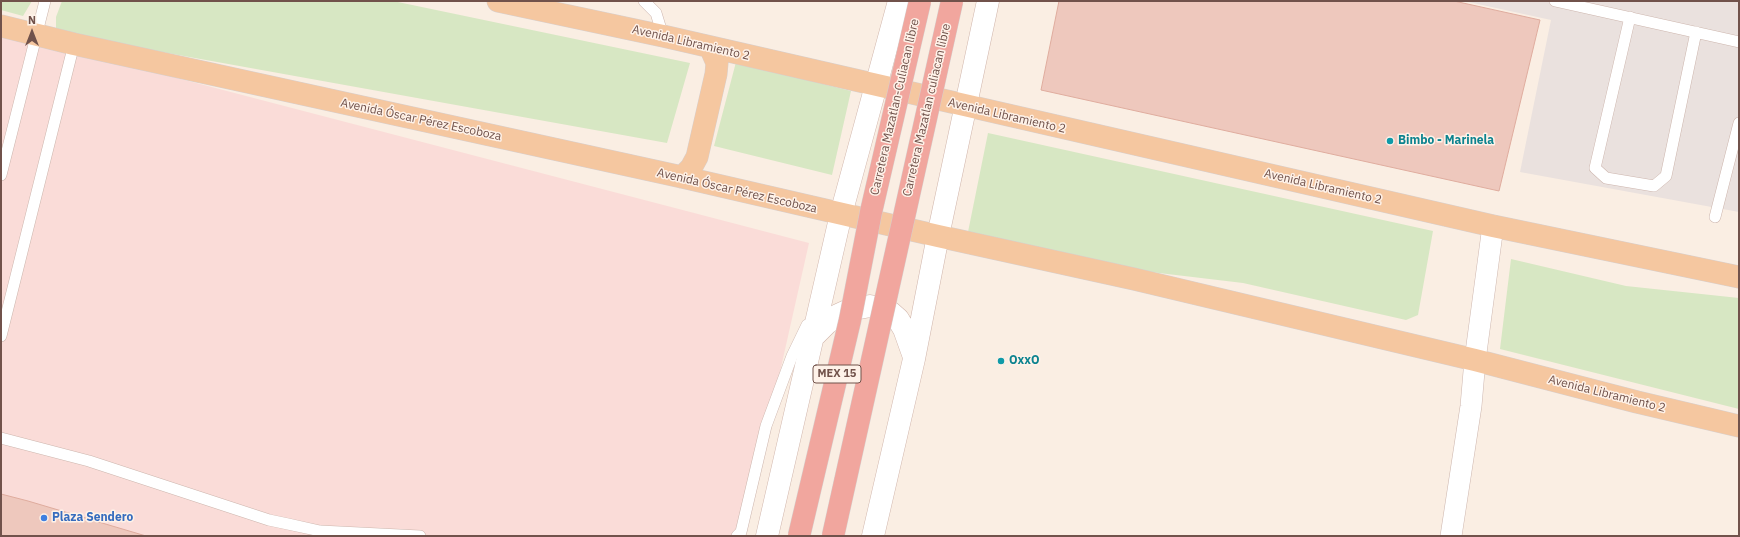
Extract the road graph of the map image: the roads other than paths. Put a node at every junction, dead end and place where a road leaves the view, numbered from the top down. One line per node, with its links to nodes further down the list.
1 (45, 1): 12 (lane)
2 (498, 1): 13 (main road, Avenida Libramiento 2)
3 (644, 1): 13 (lane)
4 (898, 1): 17 (main road)
5 (920, 1): 37 (highway, Carretera Mazatlan-Culiacan libre / MEX 15, bridge)
6 (952, 1): 38 (highway, Carretera Mazatlan culiacan libre / MEX 15, bridge)
7 (988, 1): 18 (main road)
8 (1555, 1): 9 (lane)
9 (1630, 17): 11 (lane); 11 (lane)
10 (1, 26): 12 (main road, Avenida Óscar Pérez Escoboza)
11 (1696, 32): 14 (lane)
12 (36, 36): 15 (main road, Avenida Óscar Pérez Escoboza); 20 (lane)
13 (663, 36): 16 (main road, Avenida Libramiento 2)
14 (1739, 42)
15 (74, 44): 21 (main road, Avenida Óscar Pérez Escoboza); 28 (lane)
16 (710, 47): 17 (main road, Avenida Libramiento 2); 21 (main road)
17 (876, 85): 18 (main road, Avenida Libramiento 2); 22 (main road)
18 (965, 106): 24 (main road, Avenida Libramiento 2); 25 (main road)
19 (1739, 123): 23 (lane)
20 (1, 175)
21 (682, 177): 22 (main road, Avenida Óscar Pérez Escoboza)
22 (841, 214): 25 (main road, Avenida Libramiento 2); 27 (main road)
23 (1716, 216)
24 (1493, 226): 26 (main road, Avenida Libramiento 2); 31 (street)
25 (938, 236): 30 (main road); 31 (main road, Avenida Libramiento 2)
26 (1739, 277)
27 (822, 296): 29 (main road); 35 (lane)
28 (1, 336)
29 (812, 338): 30 (main road); 36 (main road)
30 (914, 358): 39 (main road)
31 (1475, 360): 32 (main road, Avenida Libramiento 2); 40 (street)
32 (1739, 426)
33 (1, 438): 34 (lane)
34 (420, 536)
35 (737, 536)
36 (767, 536)
37 (799, 536)
38 (833, 536)
39 (872, 536)
40 (1451, 536)

